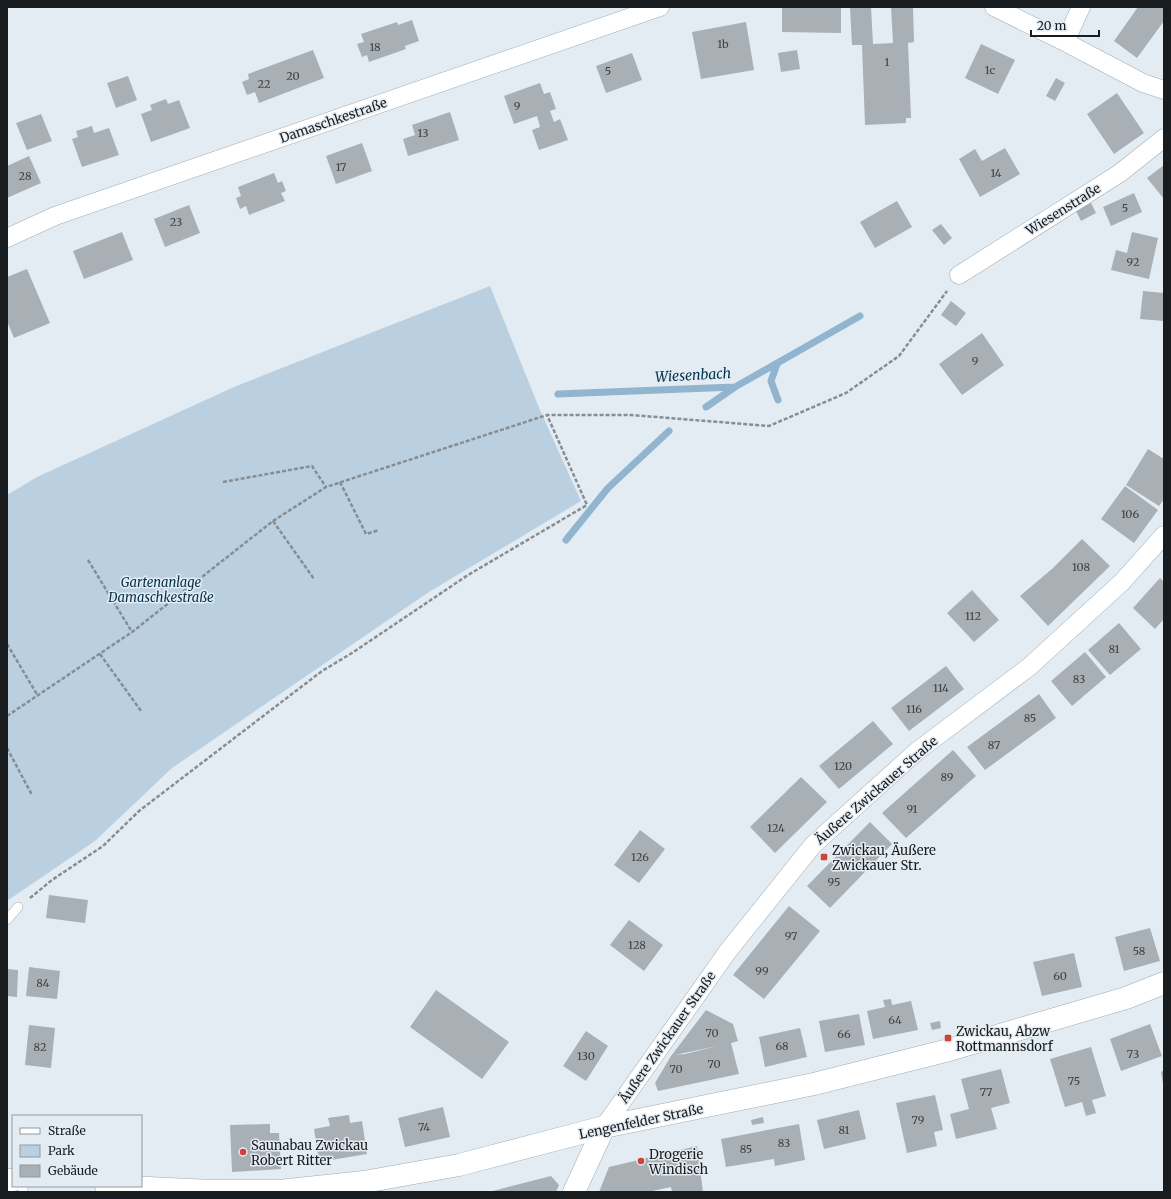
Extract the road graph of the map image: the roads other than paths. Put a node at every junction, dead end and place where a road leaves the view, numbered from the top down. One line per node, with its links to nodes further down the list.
1 (660, 7): 7 (street, Damaschkestraße)
2 (994, 7): 4 (street)
3 (1081, 7): 4 (street)
4 (1065, 42): 5 (street)
5 (1164, 90)
6 (1164, 138): 8 (street, Wiesenstraße)
7 (7, 238)
8 (959, 275)
9 (1164, 535): 13 (street, Äußere Zwickauer Straße)
10 (18, 907): 11 (lane)
11 (7, 920)
12 (1164, 983): 13 (main road, Lengenfelder Straße)
13 (604, 1127): 14 (main road, Lengenfelder Straße); 15 (main road)
14 (127, 1187)
15 (574, 1192)

